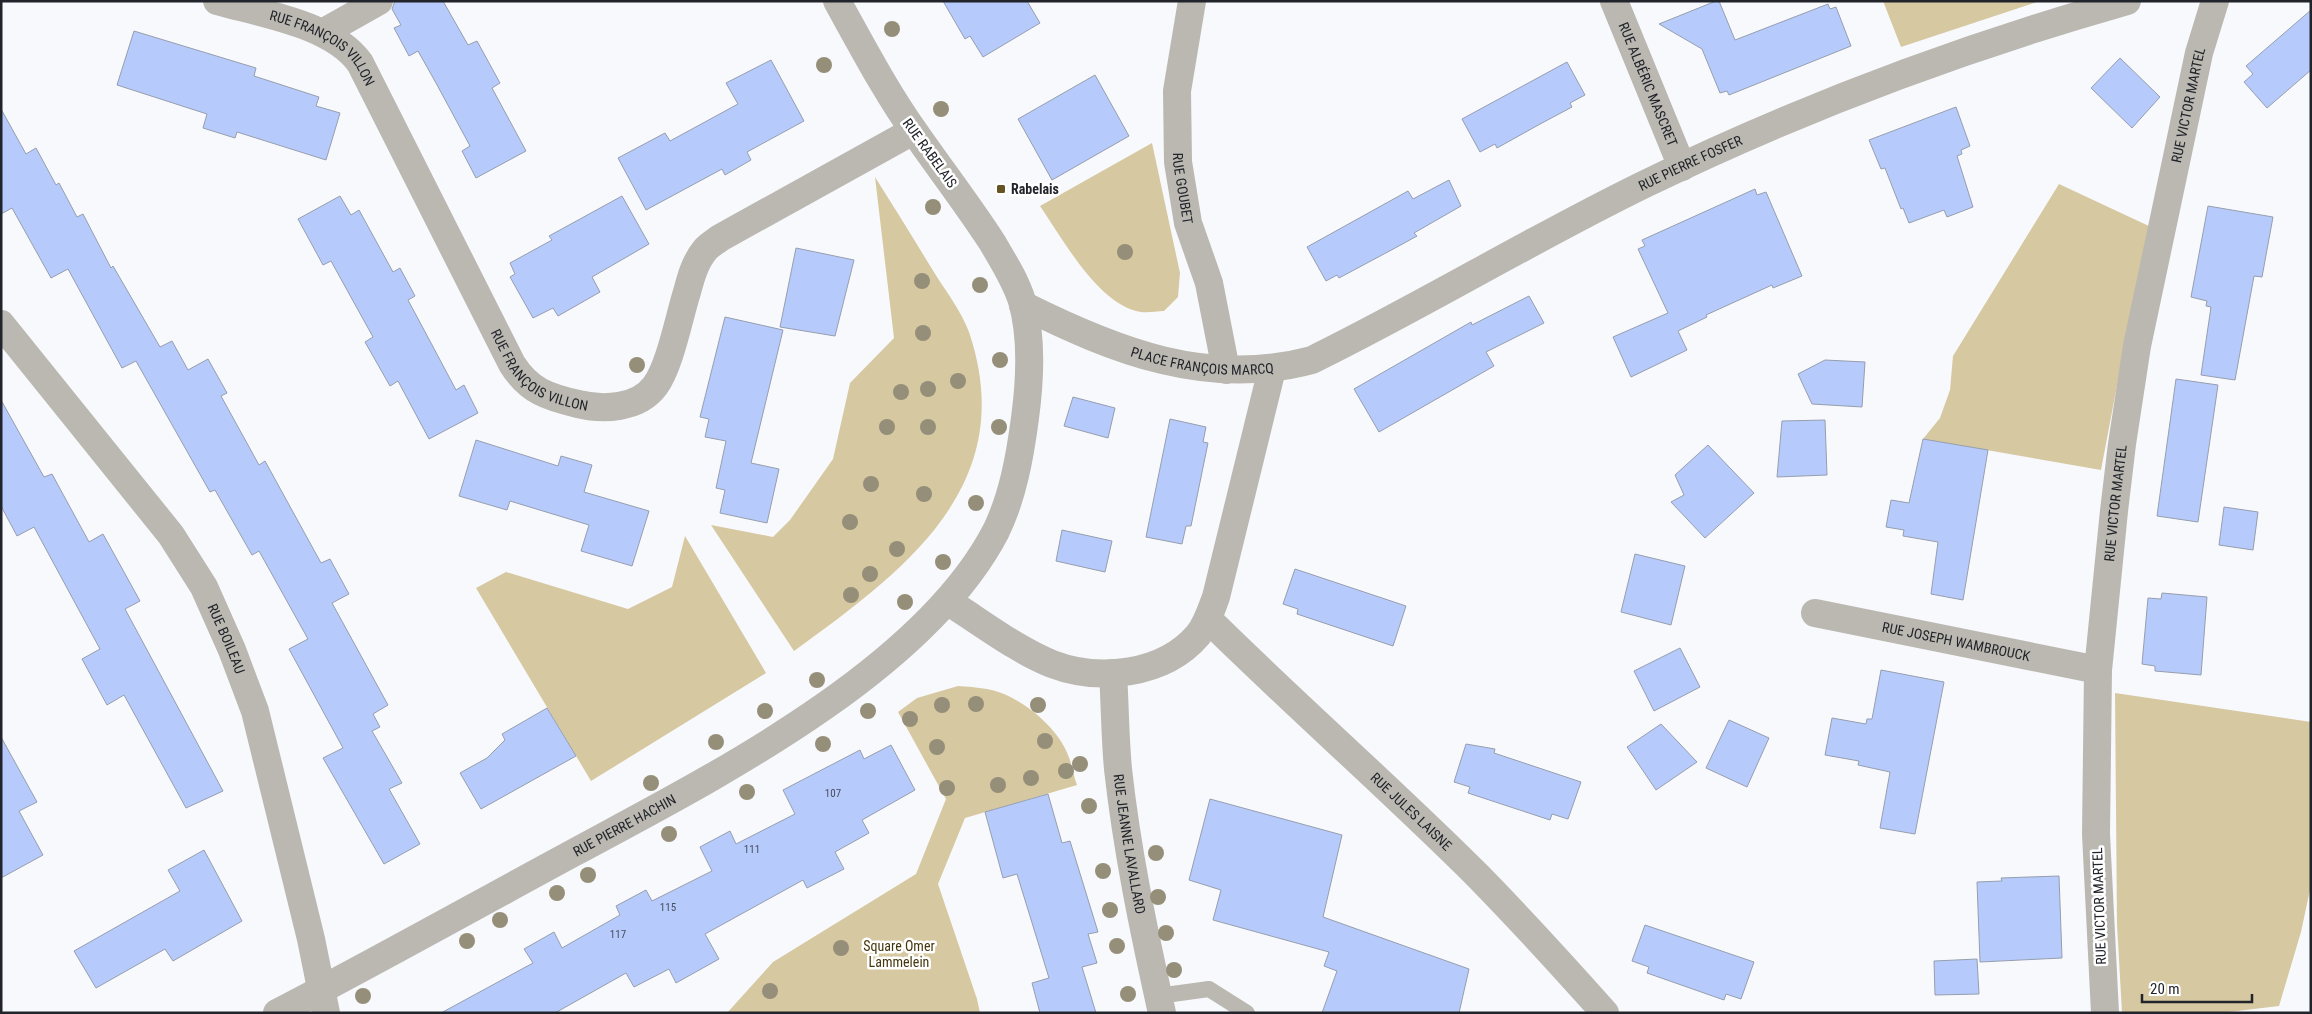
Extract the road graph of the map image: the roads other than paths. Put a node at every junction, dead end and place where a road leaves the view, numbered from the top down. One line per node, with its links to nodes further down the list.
1 (217, 1): 8 (street, RUE FRANÇOIS VILLON)
2 (379, 1): 8 (street)
3 (836, 1): 9 (street, RUE RABELAIS)
4 (1192, 1): 14 (street, RUE GOUBET)
5 (1614, 1): 10 (street, RUE ALBÉRIC MASCRET)
6 (2127, 1): 10 (street, RUE PIERRE FOSFER)
7 (2215, 1): 18 (street, RUE VICTOR MARTEL)
8 (324, 32): 9 (street, RUE FRANÇOIS VILLON)
9 (913, 131): 11 (street, RUE RABELAIS)
10 (1682, 167): 13 (street, RUE PIERRE FOSFER)
11 (1023, 305): 14 (street, PLACE FRANÇOIS MARCQ); 15 (street)
12 (1, 324): 20 (street, RUE BOILEAU)
13 (1272, 369): 14 (street, PLACE FRANÇOIS MARCQ); 17 (street, PLACE FRANÇOIS MARCQ)
14 (1226, 370)
15 (947, 601): 19 (street, PLACE FRANÇOIS MARCQ); 20 (street, RUE PIERRE HACHIN)
16 (1815, 613): 18 (street, RUE JOSEPH WAMBROUCK)
17 (1208, 619): 19 (street, PLACE FRANÇOIS MARCQ); 24 (street, RUE JULES LAISNE)
18 (2098, 670): 25 (street, RUE VICTOR MARTEL)
19 (1113, 673): 21 (street, RUE JEANNE LAVALLARD)
20 (323, 1001): 22 (street, RUE PIERRE HACHIN)
21 (1160, 1004): 23 (lane)
22 (277, 1013)
23 (1247, 1013)
24 (1605, 1013)
25 (2104, 1013)

